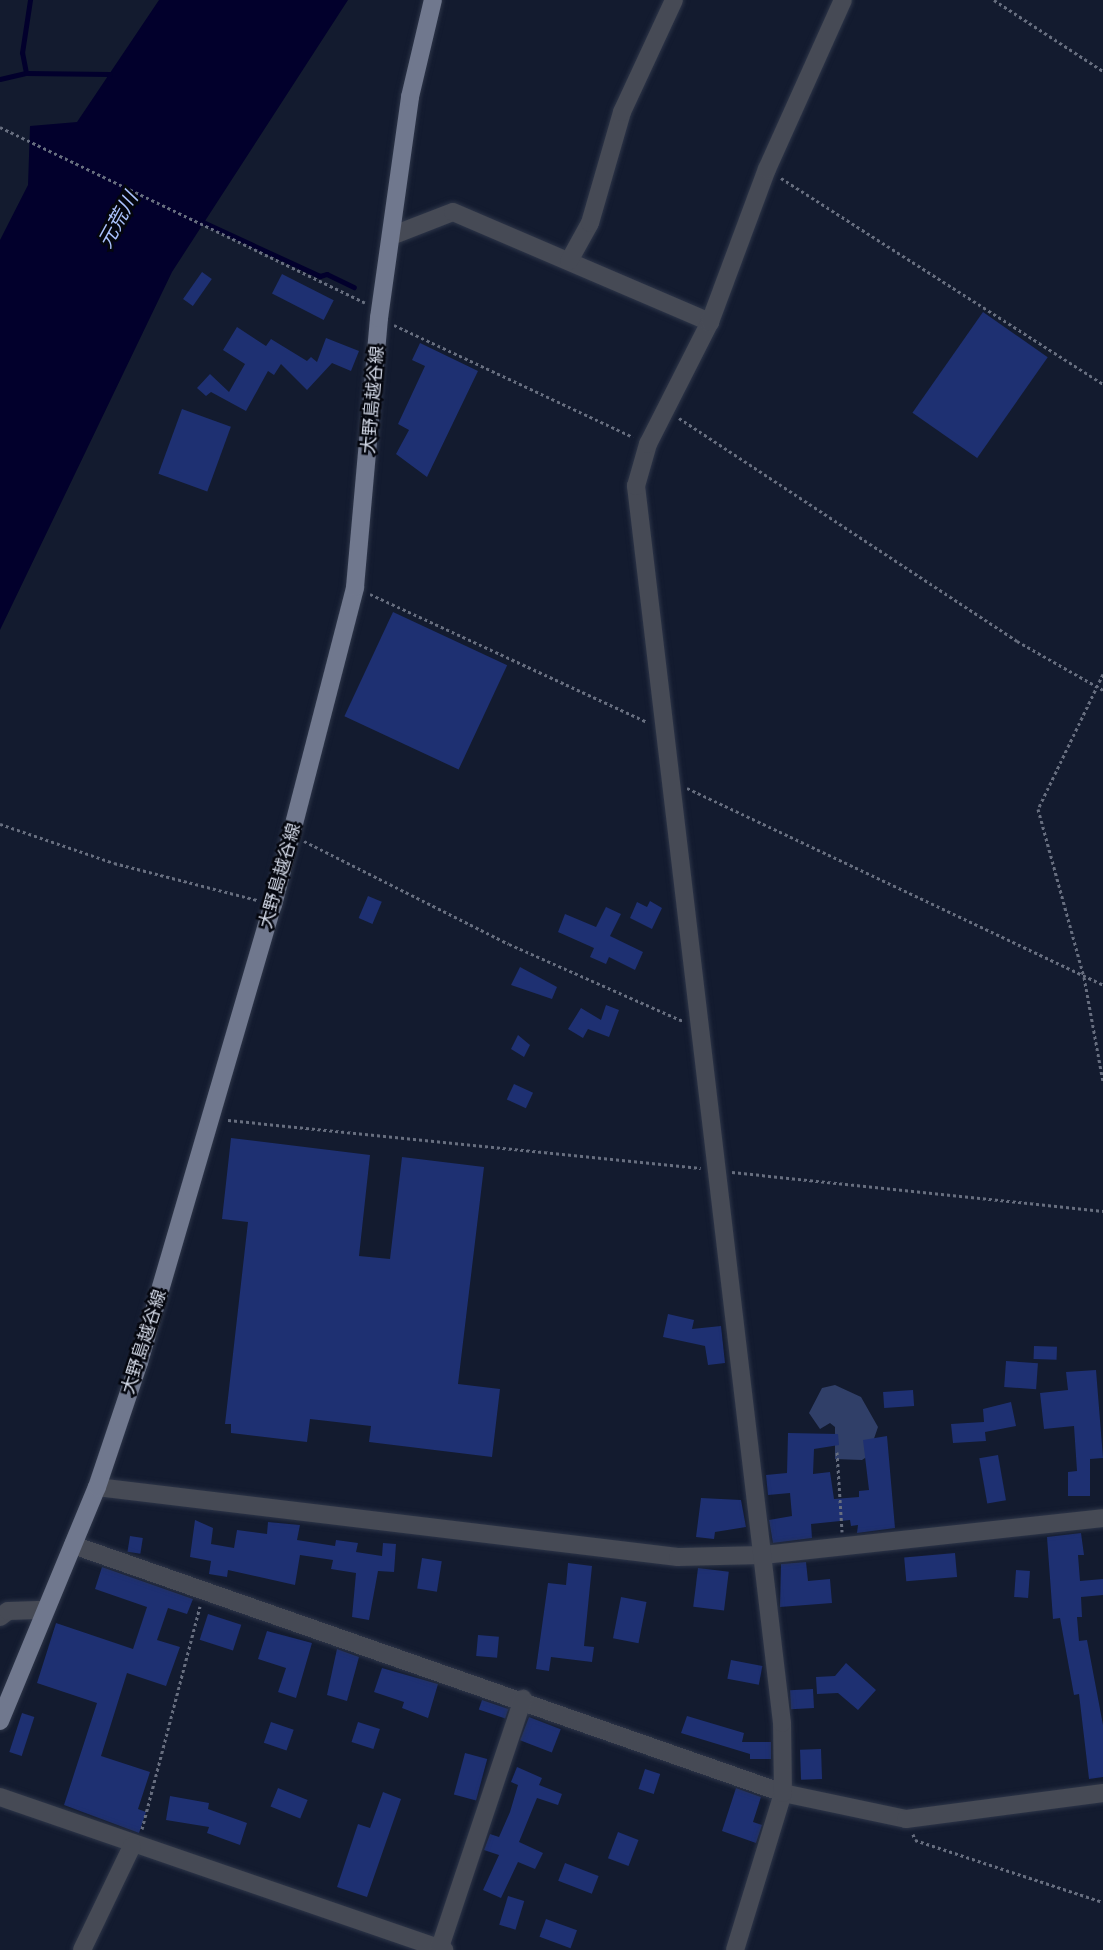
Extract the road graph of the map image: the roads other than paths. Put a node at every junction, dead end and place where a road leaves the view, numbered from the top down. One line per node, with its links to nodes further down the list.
1 (433, 0): 4 (main road, 大野島越谷線)
2 (674, 0): 5 (street)
3 (843, 0): 6 (street)
4 (391, 236): 5 (street); 7 (main road, 大野島越谷線)
5 (569, 261): 6 (street)
6 (710, 322): 10 (street)
7 (97, 1487): 9 (main road, 大野島越谷線); 10 (street)
8 (1103, 1518): 10 (street)
9 (73, 1545): 11 (main road, 大野島越谷線); 13 (street)
10 (763, 1556): 15 (street)
11 (45, 1610): 12 (street); 14 (main road, 大野島越谷線)
12 (0, 1617)
13 (523, 1699): 15 (street); 20 (street)
14 (0, 1721)
15 (783, 1793): 16 (street); 21 (street)
16 (1103, 1793)
17 (0, 1797): 18 (street)
18 (134, 1847): 19 (street); 20 (street)
19 (82, 1950)
20 (441, 1950)
21 (735, 1950)

